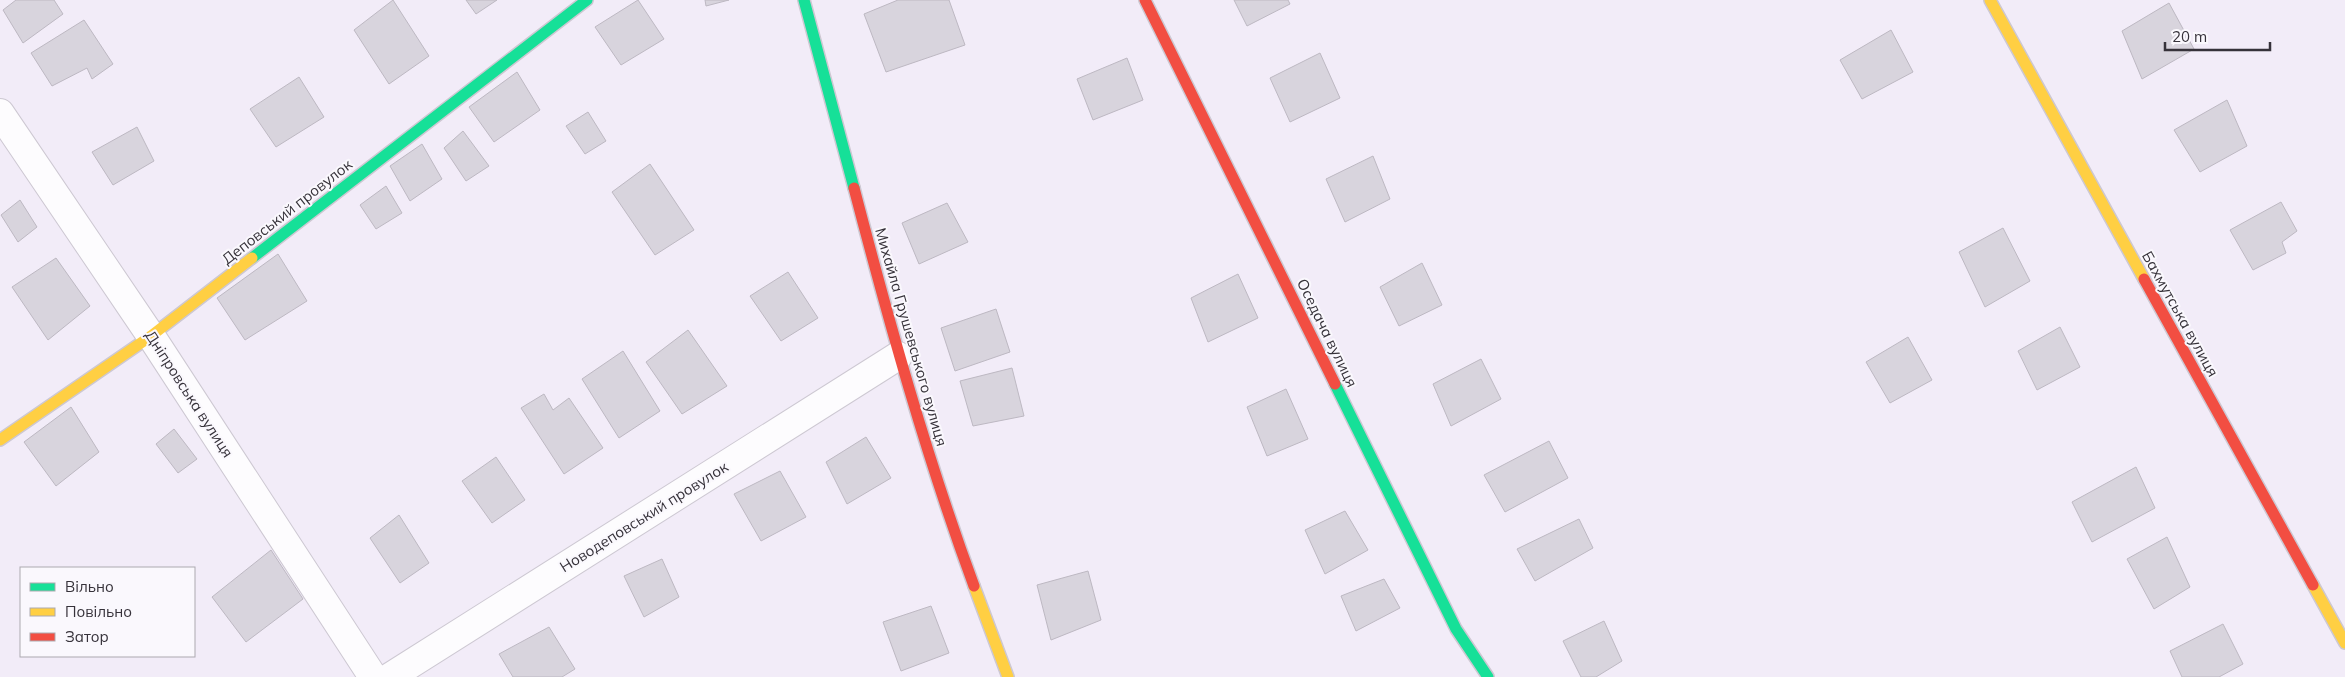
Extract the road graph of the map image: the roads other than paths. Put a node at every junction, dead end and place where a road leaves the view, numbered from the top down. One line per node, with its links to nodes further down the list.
1 (587, 0): 6 (street, Деповський провулок)
2 (804, 0): 7 (street, Михайла Грушевського вулиця)
3 (1145, 0): 13 (street, Оседача вулиця)
4 (1990, 0): 9 (street, Бахмутська вулиця)
5 (0, 113): 6 (street, Дніпровська вулиця)
6 (151, 336): 8 (street, Деповський провулок); 10 (street, Дніпровська вулиця)
7 (898, 356): 11 (street, Новодеповський провулок); 12 (street, Михайла Грушевського вулиця)
8 (0, 440)
9 (2345, 643)
10 (373, 677)
11 (390, 677)
12 (1008, 677)
13 (1488, 677)

